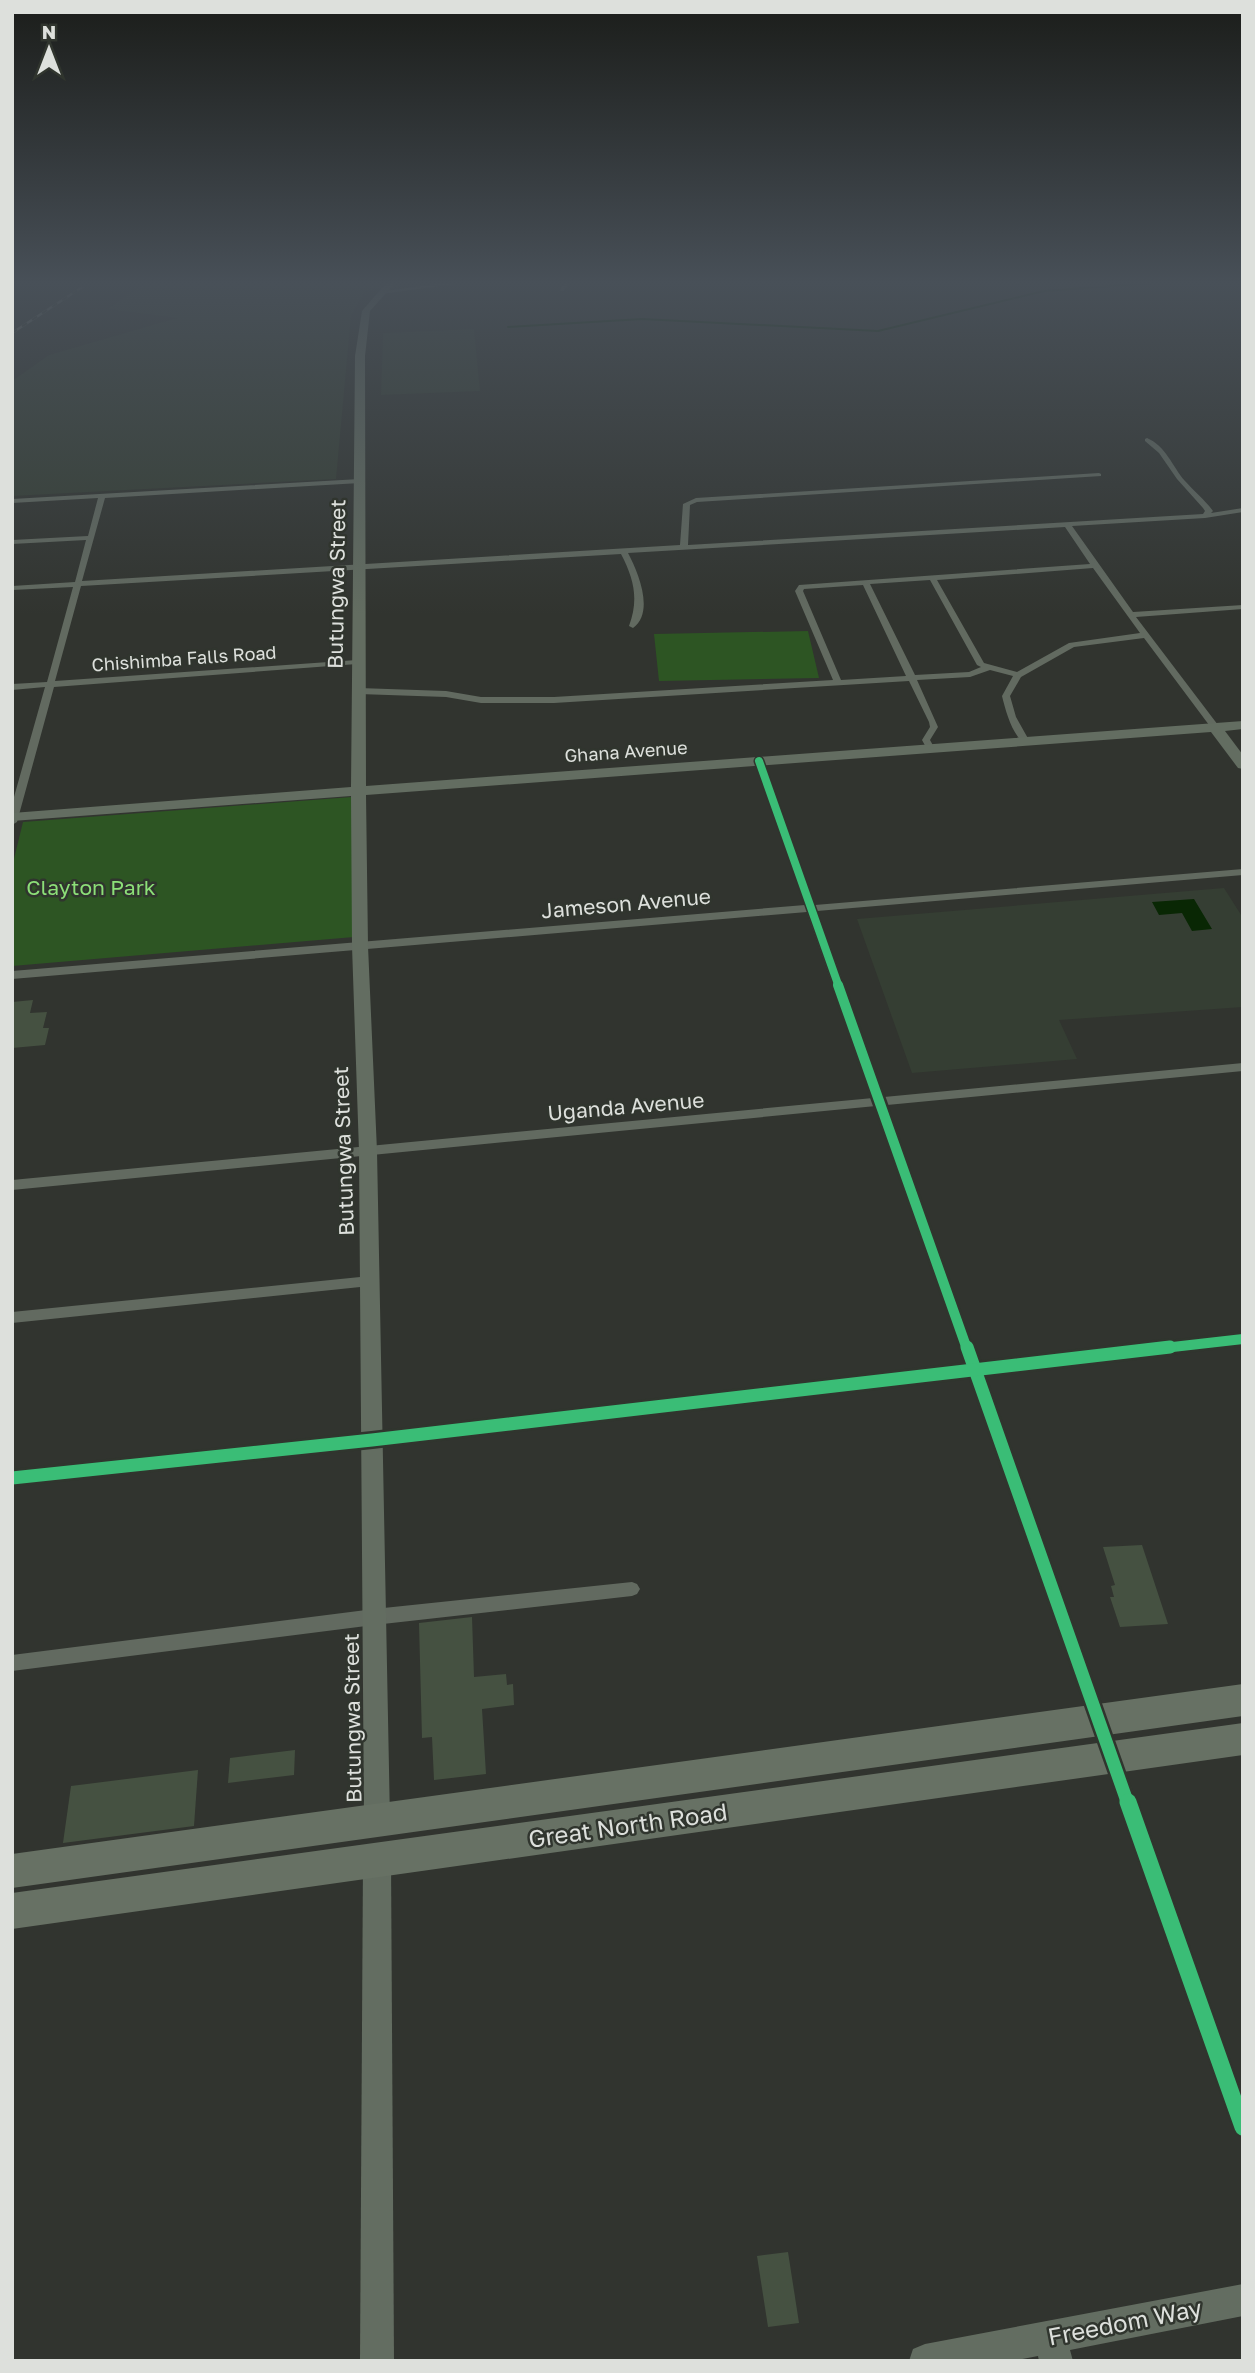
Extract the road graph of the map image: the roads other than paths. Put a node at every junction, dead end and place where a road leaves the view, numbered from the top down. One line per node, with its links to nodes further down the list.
1 (360, 393): 4 (main road, Butungwa Street)
2 (1147, 440): 8 (street)
3 (1099, 475): 12 (street)
4 (360, 481): 5 (street); 14 (main road, Butungwa Street)
5 (102, 496): 6 (street); 10 (street)
6 (12, 501)
7 (1243, 510): 8 (street)
8 (1205, 516): 9 (street)
9 (1066, 523): 12 (street); 15 (street)
10 (90, 538): 11 (street); 18 (street)
11 (12, 542)
12 (684, 547): 13 (street)
13 (624, 551): 14 (street); 22 (street)
14 (361, 566): 18 (street); 24 (main road, Butungwa Street)
15 (1095, 566): 16 (street); 21 (street)
16 (932, 577): 17 (street); 25 (street)
17 (865, 582): 27 (street); 28 (street)
18 (78, 584): 19 (street); 29 (street)
19 (12, 588)
20 (1243, 607): 21 (street)
21 (1130, 615): 23 (street)
22 (633, 626)
23 (1146, 635): 26 (street); 33 (street)
24 (357, 662): 29 (street, Chishimba Falls Road); 31 (main road, Butungwa Street)
25 (987, 668): 26 (street); 27 (street)
26 (1018, 676): 34 (street)
27 (911, 678): 28 (street); 35 (street)
28 (838, 682): 31 (street)
29 (50, 684): 30 (street, Chishimba Falls Road); 39 (street)
30 (12, 687)
31 (359, 691): 38 (main road, Butungwa Street)
32 (1243, 725): 33 (main road, Ghana Avenue)
33 (1215, 727): 34 (main road, Ghana Avenue); 37 (main road)
34 (1026, 741): 35 (main road, Ghana Avenue)
35 (931, 749): 36 (main road, Ghana Avenue)
36 (759, 761): 38 (main road, Ghana Avenue); 41 (street)
37 (1243, 765)
38 (360, 791): 39 (main road, Ghana Avenue); 42 (main road, Butungwa Street)
39 (13, 819)
40 (1243, 872): 41 (street, Jameson Avenue)
41 (811, 909): 42 (street, Jameson Avenue); 45 (street)
42 (360, 946): 43 (street, Jameson Avenue); 46 (main road, Butungwa Street)
43 (12, 975)
44 (1243, 1067): 45 (street, Uganda Avenue)
45 (880, 1102): 46 (street, Uganda Avenue); 51 (street)
46 (368, 1151): 47 (street, Uganda Avenue); 48 (main road, Butungwa Street)
47 (12, 1185)
48 (370, 1280): 49 (street); 52 (main road, Butungwa Street)
49 (12, 1318)
50 (1243, 1339): 51 (street)
51 (975, 1371): 52 (street); 58 (street)
52 (372, 1440): 53 (street); 55 (main road, Butungwa Street)
53 (12, 1478)
54 (632, 1589): 55 (street)
55 (374, 1618): 56 (street); 65 (main road, Butungwa Street)
56 (12, 1663)
57 (1243, 1700): 58 (highway, Great North Road)
58 (1099, 1720): 60 (street); 61 (highway, Great North Road)
59 (1243, 1739): 60 (highway, Great North Road)
60 (1111, 1757): 63 (highway, Great North Road); 73 (street)
61 (807, 1761): 62 (highway, Great North Road); 63 (highway)
62 (759, 1768): 64 (highway); 65 (highway, Great North Road)
63 (815, 1800): 64 (highway, Great North Road)
64 (763, 1807): 67 (highway, Great North Road)
65 (376, 1821): 66 (highway, Great North Road)
66 (118, 1857): 68 (highway, Great North Road); 70 (highway)
67 (377, 1860): 70 (highway, Great North Road); 76 (main road)
68 (56, 1865): 69 (highway, Great North Road); 71 (highway)
69 (12, 1871)
70 (110, 1897): 71 (highway, Great North Road)
71 (53, 1905): 72 (highway, Great North Road)
72 (12, 1911)
73 (1243, 2127)
74 (1243, 2300): 75 (main road, Freedom Way)
75 (1053, 2349): 77 (main road, Freedom Way)
76 (377, 2361)
77 (925, 2361)

